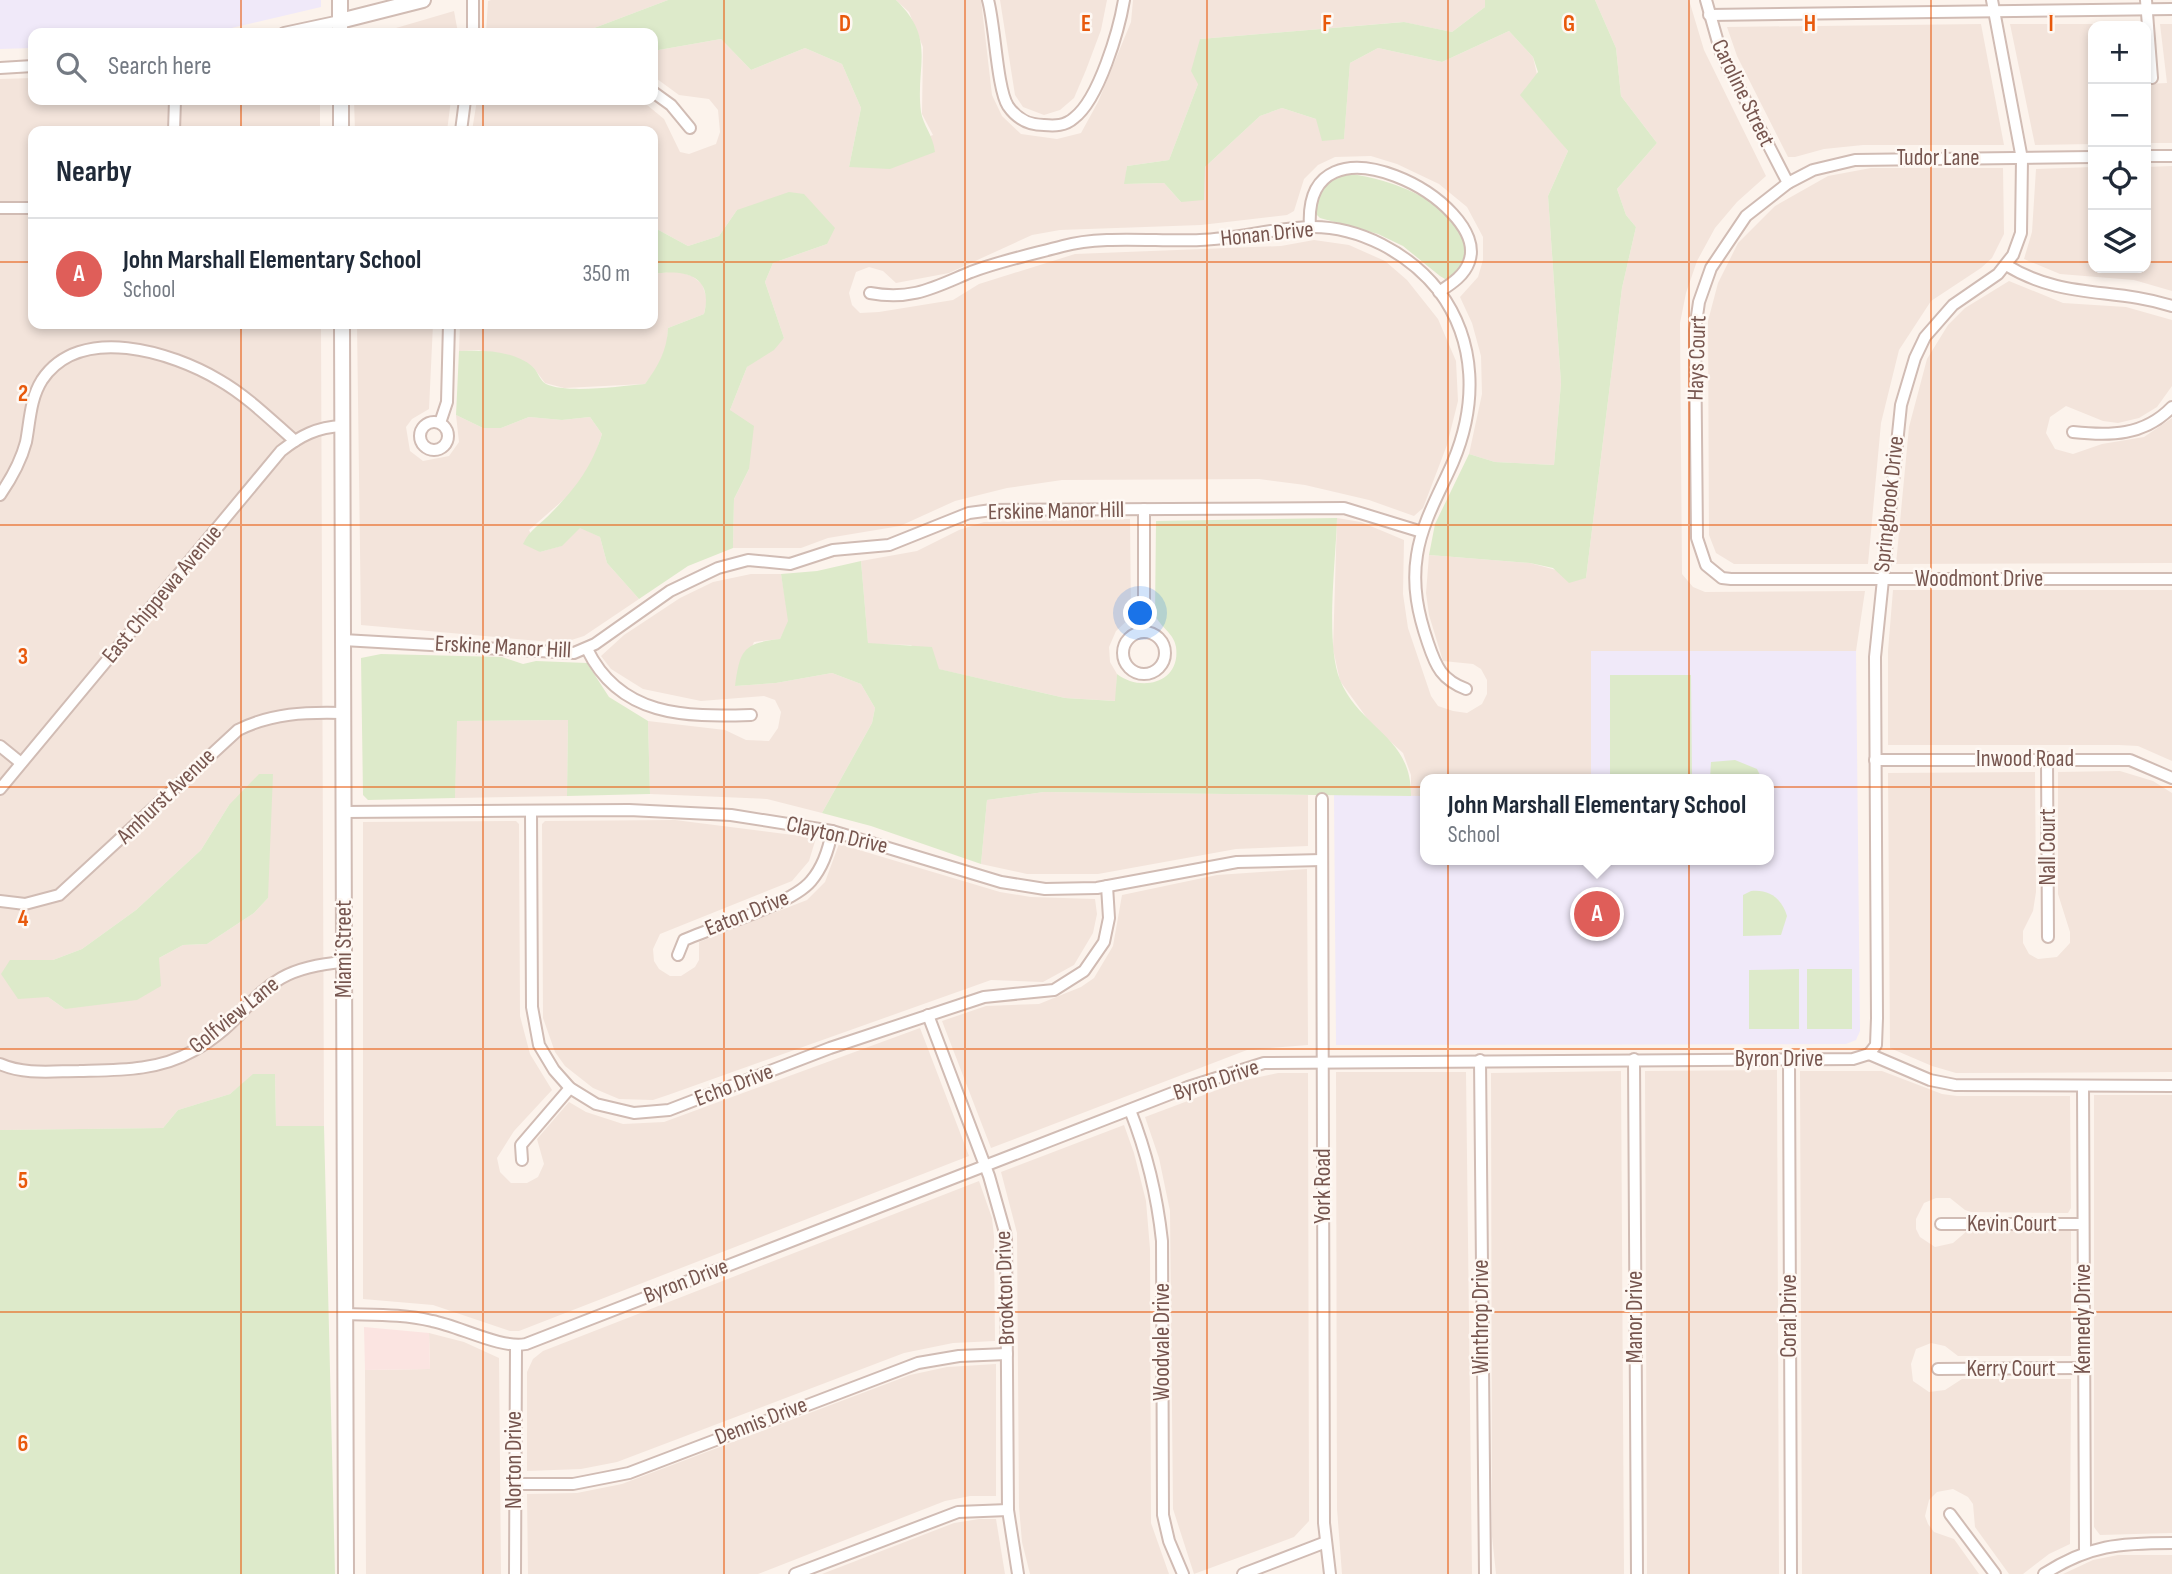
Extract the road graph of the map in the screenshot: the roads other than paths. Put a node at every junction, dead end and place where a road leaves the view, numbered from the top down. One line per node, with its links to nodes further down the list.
1 (340, 0): 13 (street)
2 (423, 0): 13 (street)
3 (473, 0): 14 (street)
4 (988, 0): 5 (street)
5 (1124, 0)
6 (1706, 0): 12 (street, Caroline Street)
7 (1849, 0): 11 (street)
8 (2146, 4): 9 (street); 10 (street); 17 (street)
9 (1993, 5): 11 (street); 29 (street, Springbrook Drive)
10 (2172, 9)
11 (1852, 13): 12 (street)
12 (1709, 15): 30 (street, Caroline Street)
13 (340, 27)
14 (472, 28)
15 (28, 66): 16 (street)
16 (0, 68)
17 (2152, 78)
18 (658, 96): 25 (street)
19 (175, 105): 22 (street)
20 (341, 105): 23 (street)
21 (464, 105): 24 (street)
22 (174, 126)
23 (341, 126)
24 (462, 126)
25 (690, 128)
26 (2151, 156): 27 (street)
27 (2172, 156)
28 (2088, 157): 29 (street, Tudor Lane)
29 (2022, 159): 30 (street, Tudor Lane); 34 (street, Springbrook Drive)
30 (1788, 183): 48 (street, Hays Court)
31 (0, 208): 32 (street)
32 (28, 208)
33 (1310, 227): 35 (street, Honan Drive); 36 (street, Honan Drive); 36 (street)
34 (2006, 265): 37 (street); 49 (street, Springbrook Drive)
35 (870, 292)
36 (1439, 292): 47 (street, Honan Drive)
37 (2172, 306)
38 (342, 329): 42 (street, Miami Street)
39 (449, 329): 41 (street)
40 (2172, 407): 43 (street)
41 (440, 423)
42 (342, 426): 44 (street, East Chippewa Avenue); 52 (street, Miami Street)
43 (2073, 432)
44 (295, 441): 45 (street); 60 (street, East Chippewa Avenue)
45 (0, 495)
46 (1144, 509): 47 (street, Erskine Manor Hill); 51 (street); 53 (street, Erskine Manor Hill)
47 (1422, 532): 54 (street, Honan Drive)
48 (1706, 565): 49 (street, Woodmont Drive)
49 (1882, 578): 50 (street, Woodmont Drive); 59 (street, Springbrook Drive)
50 (2172, 579)
51 (1144, 631)
52 (343, 640): 53 (street, Erskine Manor Hill); 55 (street, Miami Street)
53 (587, 649): 56 (street)
54 (1466, 690)
55 (343, 713): 65 (street, Miami Street); 69 (street, Amhurst Avenue)
56 (751, 715)
57 (0, 746): 60 (street)
58 (2047, 758): 59 (street, Inwood Road); 61 (street, Inwood Road); 70 (street, Nall Court)
59 (1875, 760): 74 (street, Springbrook Drive)
60 (21, 763): 62 (street, East Chippewa Avenue)
61 (2172, 778)
62 (0, 789)
63 (1322, 799): 67 (street, York Road)
64 (531, 811): 65 (street, Clayton Drive); 66 (street, Clayton Drive); 82 (street, Echo Drive)
65 (344, 812): 72 (street, Miami Street)
66 (832, 831): 68 (street, Clayton Drive); 71 (street, Eaton Drive)
67 (1322, 860): 68 (street, Clayton Drive); 77 (street, York Road)
68 (1107, 886): 73 (street, Echo Drive)
69 (0, 901)
70 (2048, 936)
71 (678, 955)
72 (344, 962): 79 (street, Golfview Lane); 88 (street, Miami Street)
73 (928, 1014): 82 (street, Echo Drive); 85 (street, Brookton Drive)
74 (1869, 1054): 76 (street, Byron Drive); 80 (street)
75 (1634, 1059): 76 (street, Byron Drive); 78 (street, Byron Drive); 107 (street, Manor Drive)
76 (1789, 1059): 108 (street, Coral Drive)
77 (1323, 1060): 78 (street, Byron Drive); 83 (street, Byron Drive); 96 (street, York Road)
78 (1480, 1060): 106 (street, Winthrop Drive)
79 (0, 1064)
80 (2083, 1086): 81 (street); 87 (street, Kennedy Drive)
81 (2172, 1086)
82 (570, 1088): 84 (street)
83 (1130, 1110): 85 (street, Byron Drive); 103 (street, Woodvale Drive)
84 (522, 1160)
85 (986, 1165): 89 (street, Byron Drive); 90 (street, Brookton Drive)
86 (1941, 1224): 87 (street, Kevin Court)
87 (2083, 1224): 91 (street, Kennedy Drive)
88 (345, 1314): 89 (street); 99 (street, Miami Street)
89 (516, 1346): 93 (street, Norton Drive)
90 (1007, 1354): 93 (street, Dennis Drive); 94 (street, Brookton Drive)
91 (2084, 1368): 92 (street, Kerry Court); 98 (street, Kennedy Drive)
92 (1938, 1369)
93 (514, 1484): 100 (street, Norton Drive)
94 (1008, 1510): 101 (street); 102 (street, Brookton Drive)
95 (1950, 1514): 109 (street)
96 (1326, 1542): 104 (street); 105 (street, York Road)
97 (2172, 1544): 98 (street)
98 (2085, 1552): 110 (street)
99 (346, 1574)
100 (514, 1574)
101 (795, 1574)
102 (1018, 1574)
103 (1183, 1574)
104 (1242, 1574)
105 (1330, 1574)
106 (1485, 1574)
107 (1637, 1574)
108 (1791, 1574)
109 (1995, 1574)
110 (2044, 1574)

